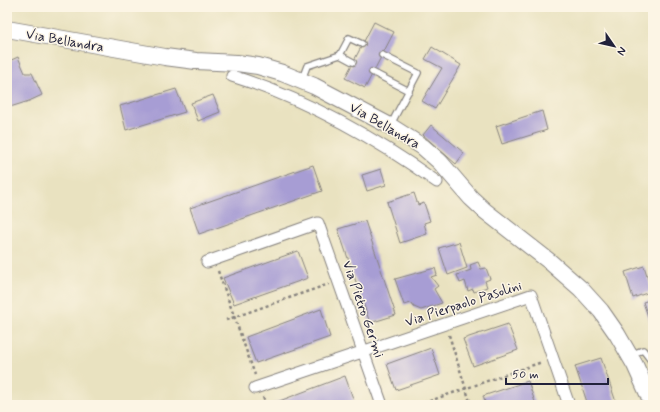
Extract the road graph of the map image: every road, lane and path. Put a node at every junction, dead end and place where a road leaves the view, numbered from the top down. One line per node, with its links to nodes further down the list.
1 (7, 29): 8 (main road, Via Bellandra)
2 (362, 44): 4 (lane)
3 (382, 54): 9 (lane)
4 (340, 55): 5 (lane); 8 (lane)
5 (353, 62)
6 (372, 72): 9 (lane)
7 (232, 76): 11 (street, Via Bellandra)
8 (302, 81): 10 (main road, Via Bellandra)
9 (409, 91): 12 (lane)
10 (342, 101): 11 (street); 12 (main road, Via Bellandra)
11 (333, 118): 13 (street, Via Bellandra)
12 (390, 126): 20 (main road, Via Bellandra)
13 (437, 182)
14 (210, 260): 15 (street, Via Pietro Germi); 16 (path)
15 (338, 281): 16 (path); 19 (street, Via Pietro Germi)
16 (234, 317): 17 (path); 23 (path)
17 (226, 320)
18 (445, 324): 19 (street, Via Pierpaolo Pasolini); 21 (street, Via Pierpaolo Pasolini); 24 (path)
19 (363, 352): 23 (street, Via Pierpaolo Pasolini); 26 (street, Via Pietro Germi)
20 (630, 355): 22 (lane); 30 (main road, Via Bellandra)
21 (553, 358): 24 (path); 29 (street, Via Pierpaolo Pasolini)
22 (653, 363)
23 (257, 388): 25 (path)
24 (466, 388): 27 (path); 28 (path)
25 (266, 405)
26 (382, 405)
27 (418, 405)
28 (471, 405)
29 (569, 405)
30 (653, 405)

